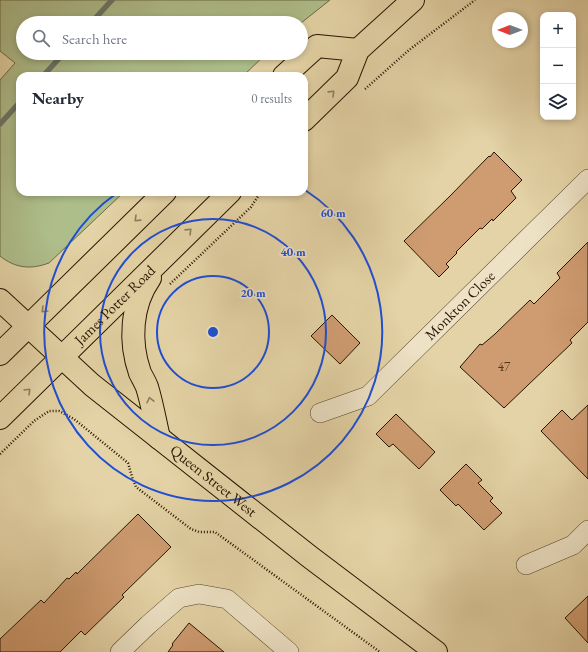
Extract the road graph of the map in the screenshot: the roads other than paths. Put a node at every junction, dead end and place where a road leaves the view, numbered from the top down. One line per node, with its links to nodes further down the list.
1 (413, 0): 2 (main road)
2 (358, 50): 3 (main road); 6 (main road, one-way to 2)
3 (308, 54)
4 (302, 60): 5 (main road)
5 (288, 72)
6 (308, 116)
7 (588, 180): 15 (street, Monkton Close)
8 (161, 196): 12 (main road, one-way to 12)
9 (226, 196): 10 (main road, James Potter Road, one-way to 9)
10 (171, 249): 14 (main road, James Potter Road); 17 (main road, one-way to 10)
11 (0, 300): 12 (main road, Queen Street West)
12 (28, 326): 13 (main road); 14 (main road, Queen Street West)
13 (0, 354)
14 (62, 357): 16 (main road, James Potter Road, one-way to 14); 17 (main road, Queen Street West)
15 (320, 413)
16 (0, 418)
17 (158, 438): 22 (main road, Queen Street West)
18 (588, 530): 19 (street)
19 (526, 564)
20 (120, 652): 21 (street)
21 (289, 652)
22 (436, 652)

